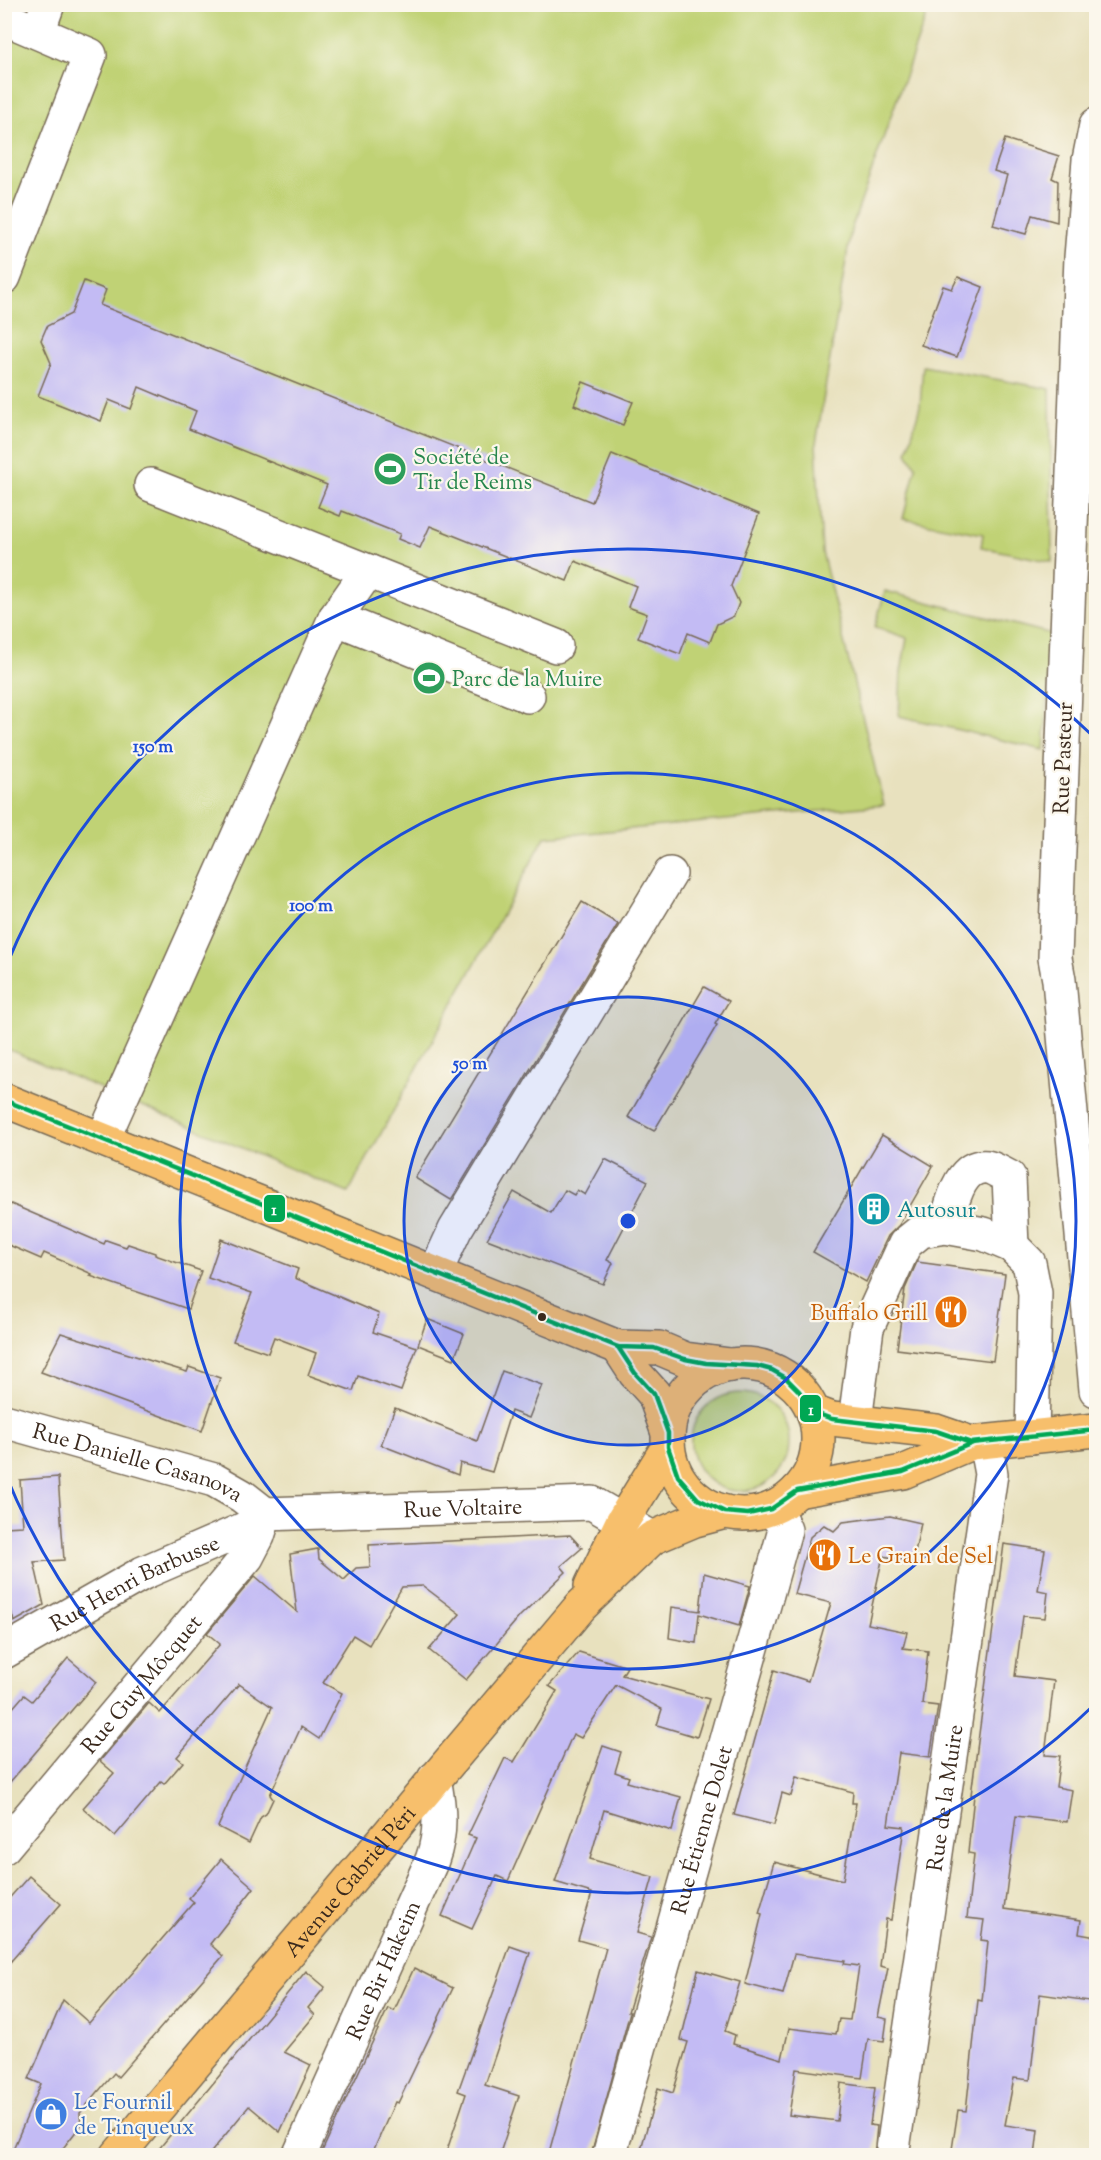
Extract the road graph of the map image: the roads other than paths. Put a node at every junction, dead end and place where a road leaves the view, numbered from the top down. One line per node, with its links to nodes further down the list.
1 (4, 18): 2 (street)
2 (43, 19): 4 (street)
3 (1096, 125): 18 (street, Rue Pasteur)
4 (4, 277)
5 (151, 485): 6 (street)
6 (368, 571): 7 (street); 8 (street)
7 (335, 618): 9 (street); 12 (street)
8 (556, 646)
9 (528, 696)
10 (670, 874): 15 (street)
11 (4, 1100): 12 (main road)
12 (103, 1139): 15 (main road)
13 (945, 1227): 14 (street); 14 (street); 21 (street)
14 (1012, 1246): 23 (street)
15 (435, 1273): 16 (main road)
16 (618, 1347): 17 (main road); 24 (main road)
17 (730, 1365): 19 (main road); 24 (main road)
18 (1096, 1391): 22 (street, Rue Pasteur)
19 (813, 1412): 21 (main road); 26 (main road)
20 (4, 1421): 29 (street, Rue Danielle Casanova)
21 (855, 1421): 25 (main road)
22 (1096, 1430): 23 (main road)
23 (1032, 1437): 25 (main road)
24 (668, 1440): 28 (main road); 30 (main road)
25 (978, 1442): 26 (main road); 39 (street, Rue de la Muire)
26 (797, 1491): 27 (main road)
27 (771, 1509): 28 (main road); 38 (street, Rue Étienne Dolet)
28 (725, 1512): 31 (main road)
29 (265, 1514): 30 (street, Rue Voltaire); 33 (street, Rue Henri Barbusse); 35 (street, Rue Guy Môcquet)
30 (622, 1522): 31 (street, Rue Voltaire); 32 (main road)
31 (652, 1538): 32 (main road)
32 (581, 1606): 34 (main road, Avenue Gabriel Péri)
33 (4, 1652)
34 (434, 1779): 36 (main road, Avenue Gabriel Péri); 37 (street, Rue Bir Hakeim)
35 (4, 1847)
36 (117, 2156)
37 (298, 2156)
38 (609, 2156)
39 (892, 2156)

